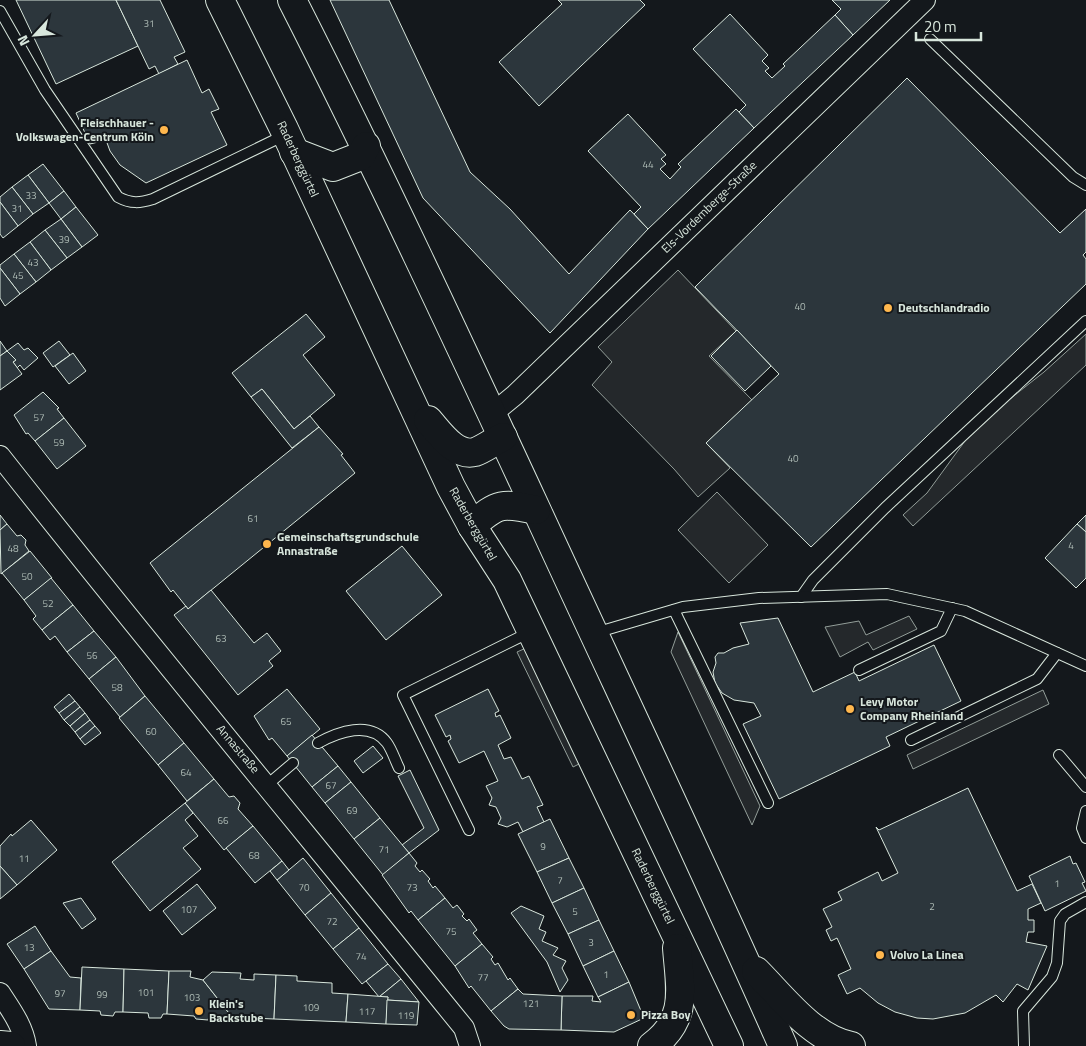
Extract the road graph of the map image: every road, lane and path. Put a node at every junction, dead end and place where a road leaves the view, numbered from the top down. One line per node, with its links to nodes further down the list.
1 (220, 0): 6 (main road, Raderberggürtel)
2 (292, 0): 7 (main road)
3 (925, 0): 11 (street, Els-Vordemberge-Straße)
4 (0, 11): 6 (lane)
5 (930, 40): 8 (lane)
6 (290, 143): 7 (main road); 10 (main road, Raderberggürtel)
7 (366, 146): 11 (main road)
8 (1086, 185)
9 (1086, 321): 15 (lane)
10 (413, 404): 11 (main road); 14 (main road, Raderberggürtel)
11 (498, 426): 13 (main road)
12 (0, 456): 28 (street, Annastraße)
13 (536, 510): 14 (main road); 19 (main road)
14 (472, 526): 18 (main road, Raderberggürtel)
15 (801, 597): 16 (lane); 17 (lane)
16 (952, 608): 20 (lane); 22 (lane)
17 (674, 610): 19 (lane); 30 (lane)
18 (531, 632): 32 (lane); 35 (main road, Raderberggürtel)
19 (594, 633): 36 (main road)
20 (1057, 653): 21 (lane); 23 (lane)
21 (1086, 666)
22 (859, 670)
23 (911, 740)
24 (318, 742): 27 (lane)
25 (1059, 755): 29 (lane)
26 (293, 763): 28 (lane)
27 (400, 768)
28 (267, 785): 41 (street, Annastraße)
29 (1086, 787)
30 (768, 803)
31 (1086, 811): 33 (lane)
32 (469, 830)
33 (1086, 838)
34 (1086, 902): 46 (lane)
35 (676, 934): 42 (main road); 43 (main road, Raderberggürtel)
36 (745, 959): 44 (main road); 45 (main road)
37 (0, 993): 40 (street)
38 (0, 1045): 39 (main road)
39 (11, 1046)
40 (26, 1046)
41 (470, 1046)
42 (652, 1046)
43 (729, 1046)
44 (783, 1046)
45 (852, 1046)
46 (1024, 1046)

